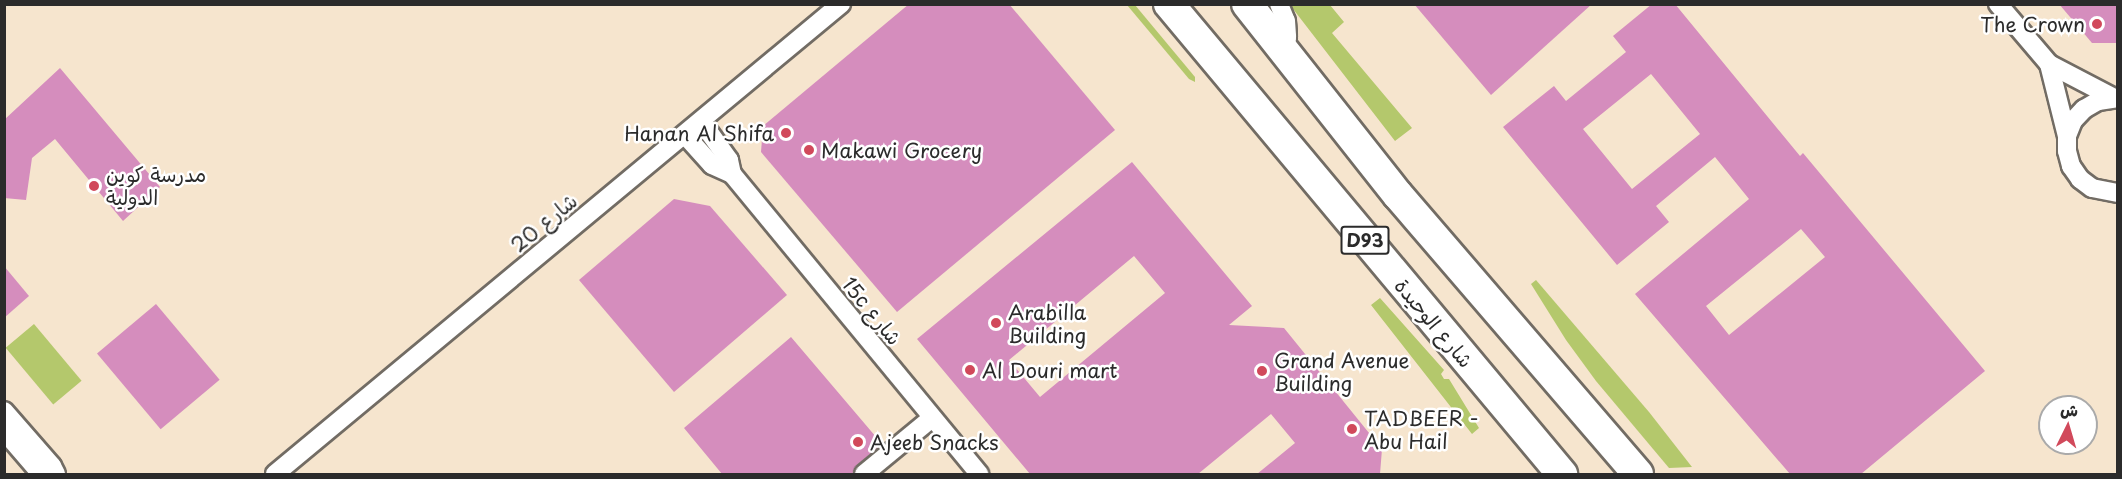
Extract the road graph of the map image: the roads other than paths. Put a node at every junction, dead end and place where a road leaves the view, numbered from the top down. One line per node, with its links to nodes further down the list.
1 (842, 4): 9 (street, شارع 20)
2 (1169, 4): 22 (main road, شارع الوحيدة / D93)
3 (1246, 4): 6 (main road, D93)
4 (1279, 4): 6 (street)
5 (1998, 4): 7 (street)
6 (1284, 53): 23 (main road, D93)
7 (2049, 64): 8 (street); 11 (street)
8 (2116, 98): 11 (street)
9 (701, 121): 10 (street, شارع 20); 12 (street, 15c شارع)
10 (685, 135): 12 (street, 15c شارع); 19 (street, شارع 20)
11 (2067, 136): 13 (street)
12 (732, 174): 15 (street, 15c شارع)
13 (2114, 194)
14 (4, 411): 18 (street)
15 (932, 418): 20 (street); 21 (street, 15c شارع)
16 (4, 431): 17 (street)
17 (41, 474)
18 (56, 474)
19 (275, 474)
20 (864, 474)
21 (979, 474)
22 (1562, 474)
23 (1638, 474)

